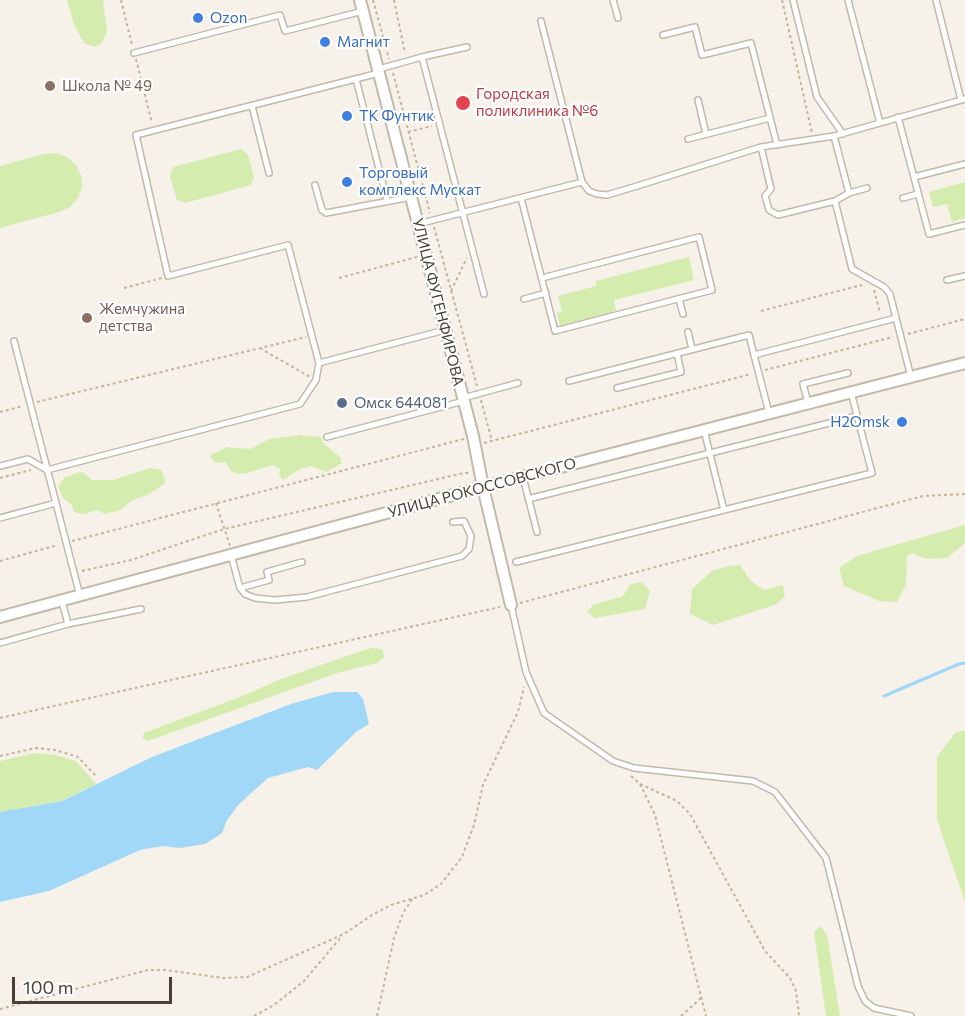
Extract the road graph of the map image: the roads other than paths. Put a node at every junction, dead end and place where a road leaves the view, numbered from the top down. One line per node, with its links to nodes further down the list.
1 (613, 0): 6 (lane)
2 (793, 0): 21 (lane)
3 (848, 0): 19 (lane)
4 (936, 0): 14 (lane)
5 (361, 5): 10 (lane); 12 (street, УЛИЦА ФУГЕНФИРОВА)
6 (618, 18)
7 (541, 21): 29 (lane)
8 (663, 35): 18 (lane)
9 (467, 47): 11 (lane)
10 (134, 53)
11 (422, 57): 12 (lane); 39 (lane)
12 (378, 71): 13 (lane); 34 (street, УЛИЦА ФУГЕНФИРОВА)
13 (356, 79): 16 (lane); 37 (lane)
14 (963, 99): 17 (lane)
15 (698, 100): 20 (lane)
16 (252, 106): 27 (lane); 57 (lane)
17 (898, 117): 19 (lane); 28 (lane)
18 (770, 118): 20 (lane); 24 (lane)
19 (880, 123): 21 (lane)
20 (706, 134): 23 (lane)
21 (843, 134): 22 (lane)
22 (834, 136): 24 (lane); 32 (lane)
23 (688, 139)
24 (777, 145): 25 (lane)
25 (761, 147): 29 (lane); 38 (lane)
26 (965, 164): 28 (lane)
27 (269, 173)
28 (914, 177): 33 (lane)
29 (582, 182): 35 (lane)
30 (315, 185): 37 (lane)
31 (867, 188): 32 (lane)
32 (849, 193): 38 (lane)
33 (918, 194): 36 (lane); 41 (lane)
34 (411, 197): 37 (lane); 40 (street, УЛИЦА ФУГЕНФИРОВА)
35 (521, 198): 39 (lane); 43 (lane)
36 (903, 198)
37 (387, 200)
38 (835, 201): 50 (lane)
39 (462, 213): 40 (lane); 46 (lane)
40 (418, 224): 51 (street, УЛИЦА ФУГЕНФИРОВА)
41 (965, 225)
42 (965, 276): 44 (lane)
43 (542, 278): 45 (lane); 48 (lane)
44 (947, 280)
45 (546, 293): 47 (lane); 48 (lane)
46 (484, 294)
47 (524, 299)
48 (679, 299): 49 (lane)
49 (683, 314)
50 (896, 318): 56 (lane); 60 (lane)
51 (445, 330): 57 (lane); 65 (street, УЛИЦА ФУГЕНФИРОВА)
52 (688, 332): 54 (lane)
53 (14, 341): 73 (lane)
54 (692, 349): 55 (lane); 56 (lane)
55 (676, 353): 61 (lane); 63 (lane)
56 (754, 355): 67 (lane)
57 (318, 363): 73 (lane)
58 (965, 363): 60 (street, УЛИЦА РОКОССОВСКОГО)
59 (848, 372): 66 (lane)
60 (911, 376): 64 (street, УЛИЦА РОКОССОВСКОГО)
61 (569, 381)
62 (518, 383): 65 (lane)
63 (617, 388)
64 (851, 392): 66 (street, УЛИЦА РОКОССОВСКОГО); 68 (lane)
65 (463, 399): 70 (lane); 75 (street, УЛИЦА ФУГЕНФИРОВА)
66 (808, 403): 67 (street, УЛИЦА РОКОССОВСКОГО)
67 (769, 413): 69 (street, УЛИЦА РОКОССОВСКОГО)
68 (857, 416): 71 (lane); 78 (lane)
69 (705, 430): 71 (lane); 74 (street, УЛИЦА РОКОССОВСКОГО)
70 (327, 437)
71 (710, 453): 76 (lane); 78 (lane)
72 (0, 466): 73 (lane)
73 (47, 470): 77 (lane)
74 (523, 477): 75 (street, УЛИЦА РОКОССОВСКОГО); 76 (lane)
75 (483, 488): 82 (street, УЛИЦА РОКОССОВСКОГО); 88 (street, УЛИЦА ФУГЕНФИРОВА)
76 (528, 499): 81 (lane)
77 (56, 503): 79 (lane); 86 (lane)
78 (724, 510): 84 (lane)
79 (0, 518)
80 (453, 522): 85 (lane)
81 (537, 532)
82 (232, 555): 85 (lane); 86 (street, УЛИЦА РОКОССОВСКОГО)
83 (302, 562): 85 (lane)
84 (516, 562)
85 (240, 588)
86 (80, 596): 87 (street, УЛИЦА РОКОССОВСКОГО)
87 (62, 601): 90 (street, УЛИЦА РОКОССОВСКОГО); 91 (lane)
88 (511, 605): 93 (lane)
89 (141, 609): 91 (lane)
90 (0, 617)
91 (68, 624): 92 (lane)
92 (0, 643)
93 (911, 1016)

